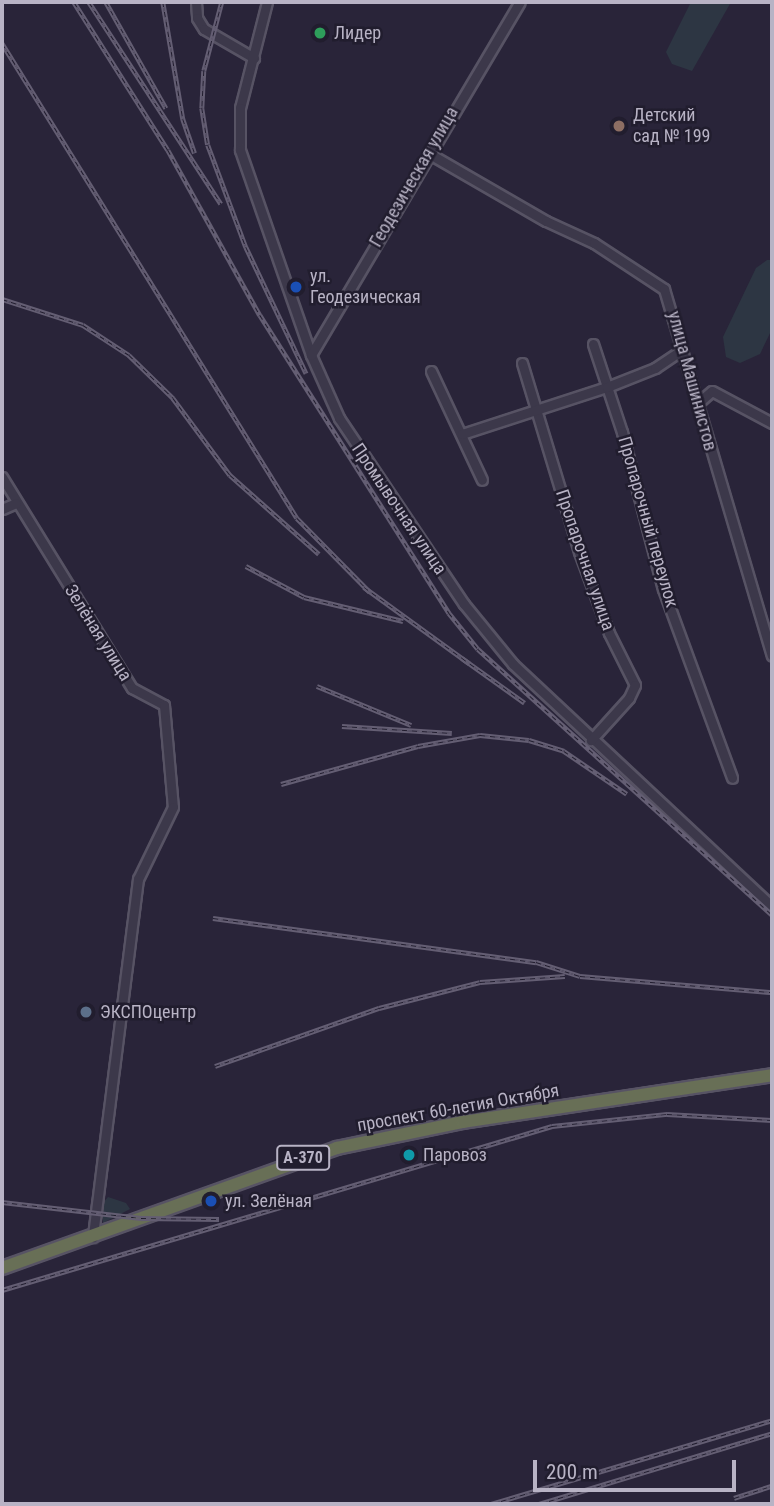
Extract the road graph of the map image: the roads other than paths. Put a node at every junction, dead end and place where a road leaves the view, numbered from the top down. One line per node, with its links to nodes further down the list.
1 (196, 2): 4 (street)
2 (267, 2): 4 (street, Промывочная улица)
3 (520, 2): 5 (street, Геодезическая улица)
4 (254, 58): 8 (street, Промывочная улица)
5 (428, 153): 7 (street, улица Машинистов); 8 (street, Геодезическая улица)
6 (593, 344): 11 (street, Пропарочный переулок)
7 (682, 350): 11 (street); 12 (street, улица Машинистов)
8 (311, 355): 21 (street, Промывочная улица)
9 (522, 363): 13 (street, Пропарочная улица)
10 (431, 371): 15 (street)
11 (607, 387): 13 (street); 22 (street, Пропарочный переулок)
12 (698, 403): 14 (street); 20 (street, улица Машинистов)
13 (536, 412): 15 (street); 21 (street, Пропарочная улица)
14 (772, 423)
15 (462, 434): 17 (street)
16 (2, 477): 18 (street, Зелёная улица)
17 (482, 480)
18 (16, 503): 19 (street); 25 (street, Зелёная улица)
19 (2, 509)
20 (772, 655)
21 (591, 740): 23 (street, Промывочная улица)
22 (732, 778)
23 (772, 906)
24 (772, 1075): 25 (highway, проспект 60-летия Октября / А-370)
25 (93, 1237): 26 (highway, проспект 60-летия Октября / А-370)
26 (2, 1268)

